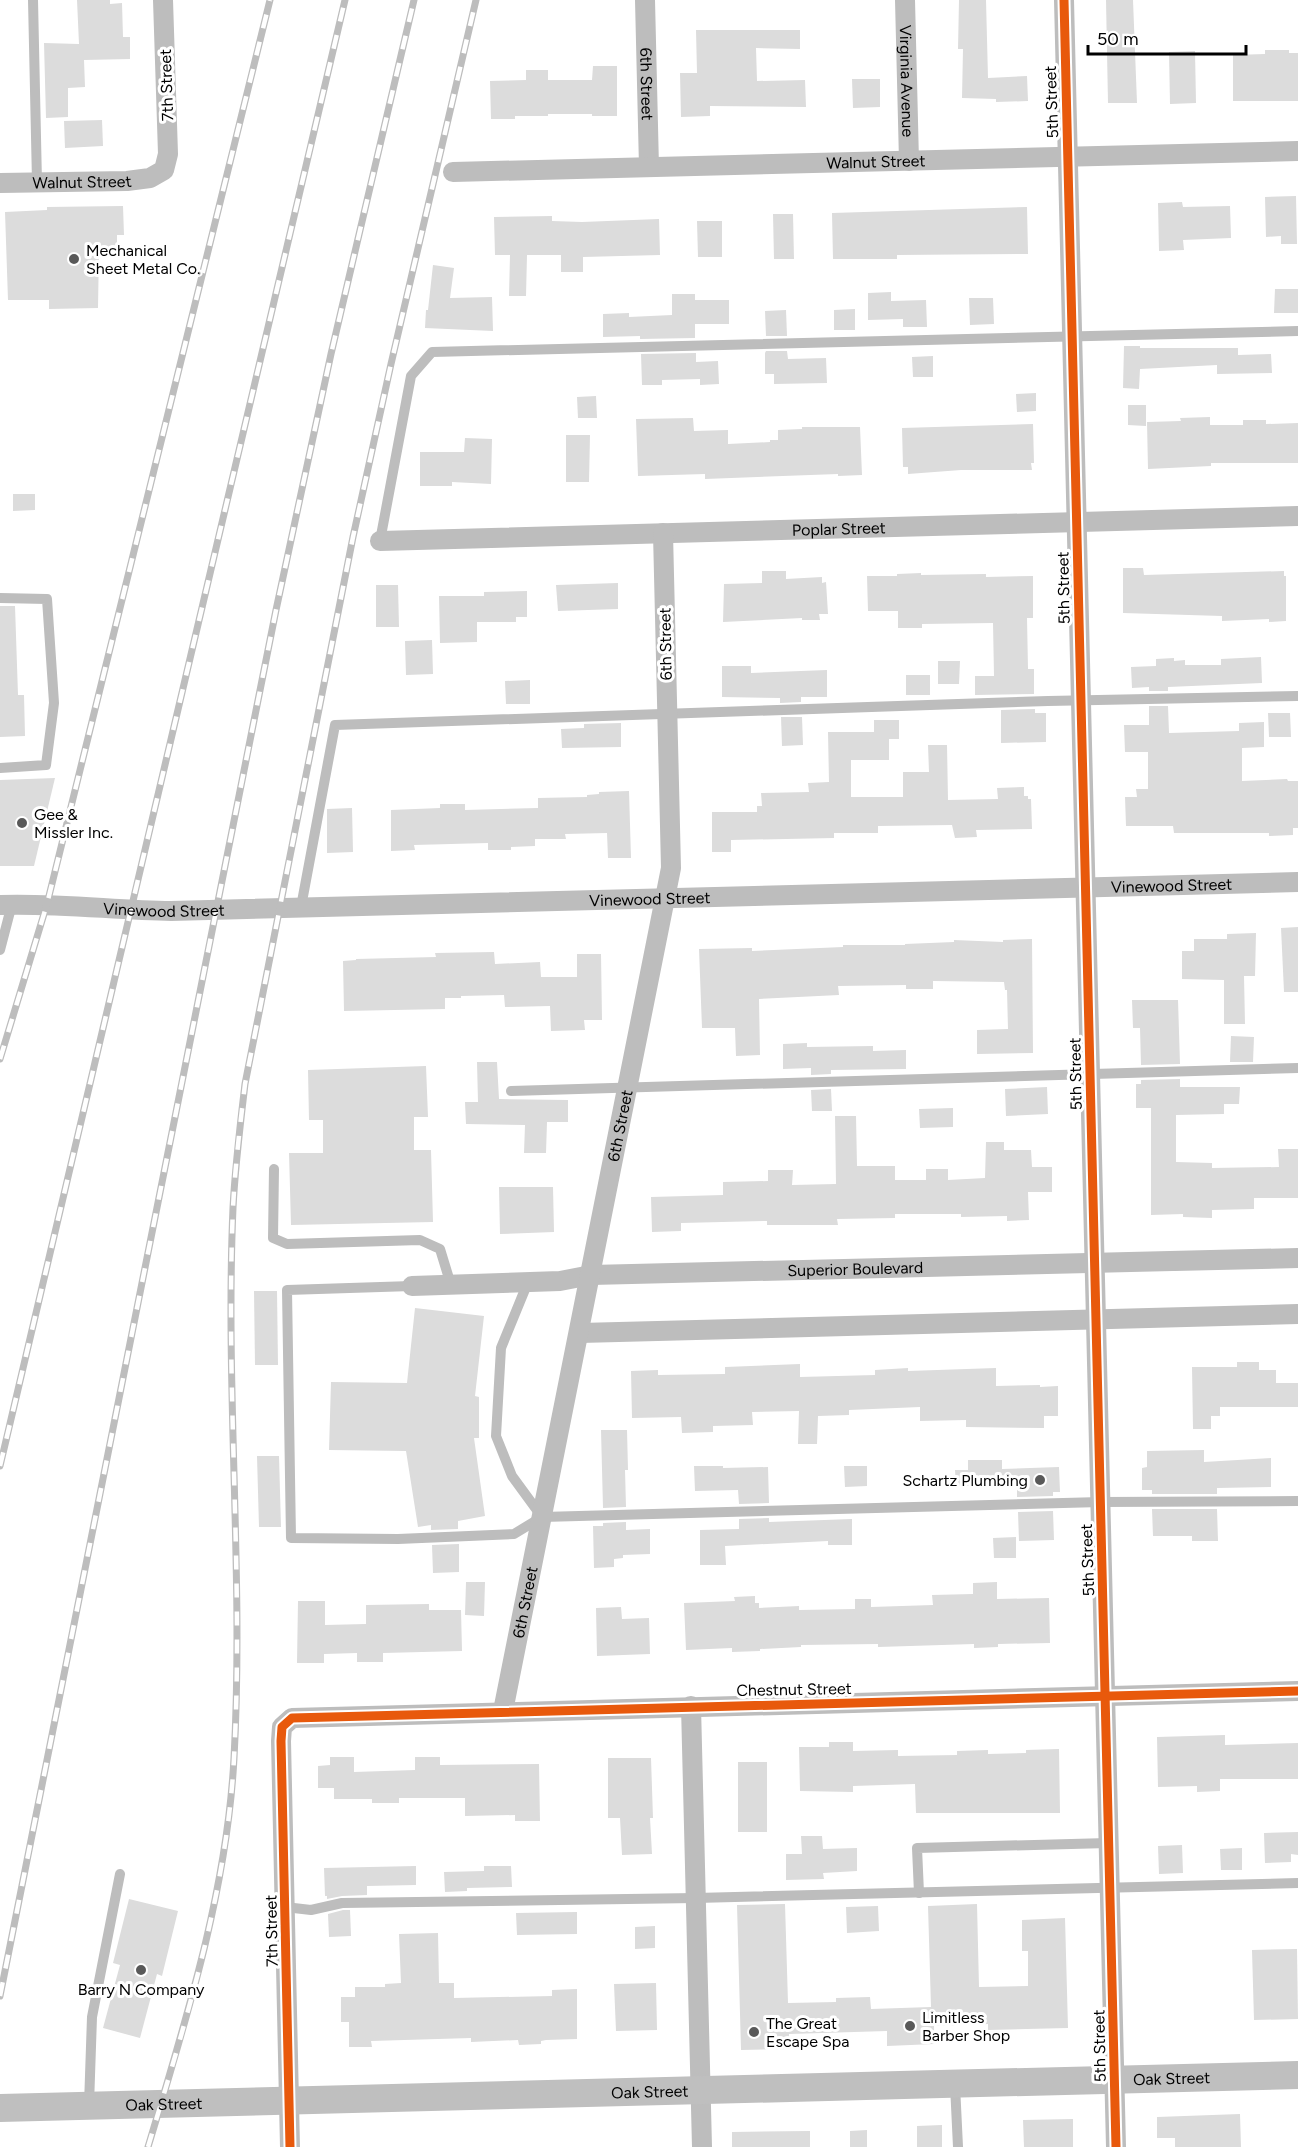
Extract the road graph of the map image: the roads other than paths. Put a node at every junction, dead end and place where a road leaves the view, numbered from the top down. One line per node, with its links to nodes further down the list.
1 (33, 0): 12 (lane)
2 (164, 0): 10 (street, 7th Street)
3 (645, 0): 9 (street, 6th Street)
4 (905, 0): 8 (street, Virginia Avenue)
5 (1064, 0): 7 (street, 5th Street)
6 (1298, 151): 7 (street, Walnut Street)
7 (1068, 157): 8 (street, Walnut Street); 15 (street, 5th Street)
8 (909, 161): 9 (street, Walnut Street)
9 (649, 167): 11 (street, Walnut Street)
10 (164, 170): 12 (street, Walnut Street)
11 (453, 172)
12 (37, 182): 13 (street, Walnut Street)
13 (0, 183)
14 (1298, 332): 15 (lane)
15 (1072, 338): 17 (street, 5th Street); 19 (lane)
16 (1298, 516): 17 (street, Poplar Street)
17 (1077, 522): 18 (street, Poplar Street); 22 (street, 5th Street)
18 (663, 533): 19 (street, Poplar Street); 23 (street, 6th Street)
19 (380, 542)
20 (0, 598): 24 (lane)
21 (1298, 696): 22 (lane)
22 (1081, 700): 23 (lane); 26 (street, 5th Street)
23 (667, 712): 27 (street, 6th Street); 29 (lane)
24 (0, 768)
25 (1298, 882): 26 (street, Vinewood Street)
26 (1085, 888): 27 (street, Vinewood Street); 32 (street, 5th Street)
27 (665, 899): 29 (street, Vinewood Street); 33 (street, 6th Street)
28 (6, 904): 29 (street, Vinewood Street); 30 (lane)
29 (301, 907)
30 (0, 950)
31 (1298, 1068): 32 (lane)
32 (1090, 1074): 33 (lane); 37 (street, 5th Street)
33 (628, 1089): 34 (lane); 38 (street, 6th Street)
34 (511, 1091)
35 (274, 1169): 40 (lane)
36 (1298, 1257): 37 (street, Superior Boulevard)
37 (1094, 1263): 38 (street, Superior Boulevard); 43 (street, 5th Street)
38 (591, 1275): 39 (street, Superior Boulevard); 44 (street, 6th Street)
39 (528, 1282): 40 (street, Superior Boulevard); 47 (lane)
40 (451, 1285): 41 (street, Superior Boulevard)
41 (412, 1286): 47 (lane)
42 (1298, 1314): 43 (street)
43 (1095, 1320): 44 (street); 46 (street, 5th Street)
44 (580, 1333): 47 (street, 6th Street)
45 (1298, 1501): 46 (lane)
46 (1101, 1502): 47 (lane); 49 (street, 5th Street)
47 (542, 1517): 51 (street, 6th Street)
48 (1298, 1691): 49 (street, Chestnut Street)
49 (1105, 1696): 50 (street, Chestnut Street); 53 (street, 5th Street)
50 (691, 1706): 51 (street, Chestnut Street); 58 (street)
51 (503, 1711): 52 (street, Chestnut Street)
52 (292, 1718): 59 (street, 7th Street)
53 (1108, 1843): 56 (street, 5th Street); 57 (lane)
54 (120, 1874): 65 (lane)
55 (1298, 1883): 56 (lane)
56 (1109, 1888): 57 (lane); 61 (street, 5th Street)
57 (919, 1893): 58 (lane)
58 (696, 1898): 59 (lane); 63 (street)
59 (285, 1907): 64 (street, 7th Street)
60 (1298, 2076): 61 (street, Oak Street)
61 (1114, 2080): 62 (street, Oak Street); 70 (street, 5th Street)
62 (955, 2084): 63 (street, Oak Street); 69 (lane)
63 (701, 2091): 64 (street, Oak Street); 68 (street)
64 (289, 2100): 65 (street, Oak Street); 67 (street, 7th Street)
65 (88, 2105): 66 (street, Oak Street)
66 (0, 2108)
67 (290, 2147)
68 (702, 2147)
69 (958, 2147)
70 (1116, 2147)

